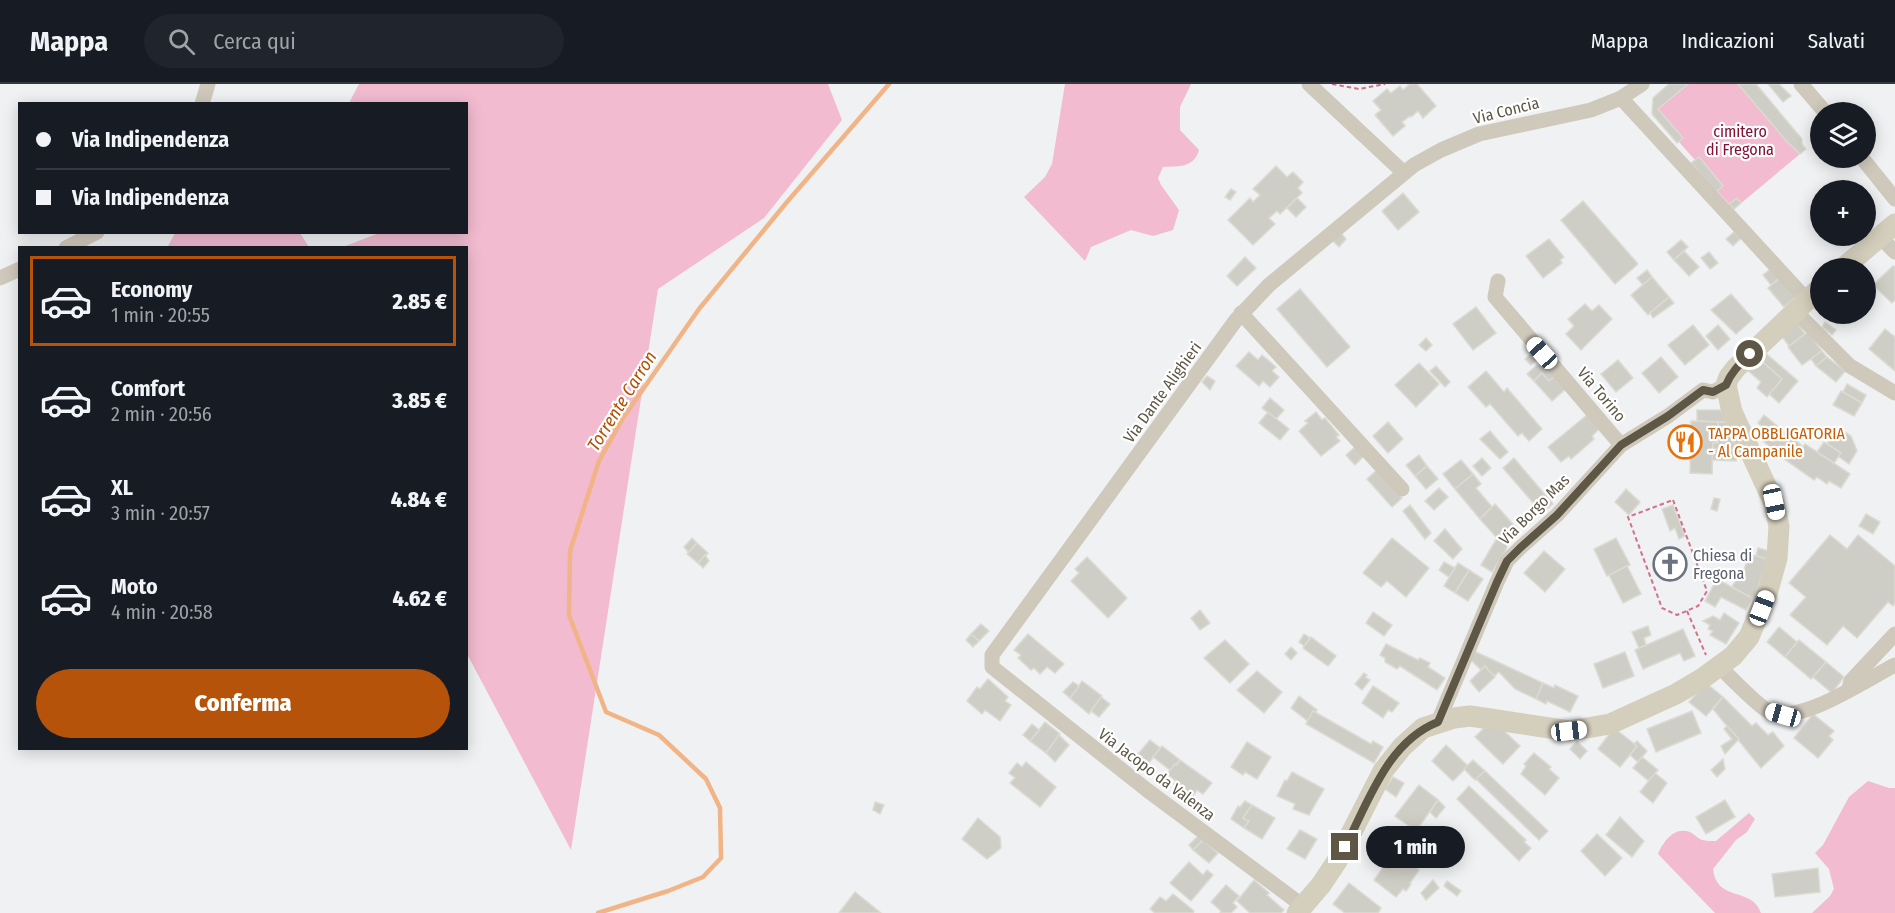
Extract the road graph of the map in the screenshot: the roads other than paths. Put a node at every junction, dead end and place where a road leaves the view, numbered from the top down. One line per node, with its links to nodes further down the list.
1 (208, 84): 6 (street)
2 (1309, 84): 9 (street)
3 (1642, 84): 5 (street, Via Concia)
4 (1801, 84): 7 (street)
5 (1621, 98): 9 (street, Via Concia); 19 (street)
6 (203, 102)
7 (1816, 102)
8 (1870, 168): 10 (street)
9 (1408, 169): 20 (street, Via Dante Alighieri)
10 (1895, 199)
11 (1888, 231): 14 (street); 15 (main road)
12 (93, 234): 13 (street)
13 (70, 246)
14 (1895, 252)
15 (1855, 258)
16 (18, 270): 17 (street)
17 (0, 278)
18 (1498, 281): 23 (street, Via Torino)
19 (1808, 299): 21 (main road); 22 (street)
20 (1241, 313): 24 (street); 28 (street, Via Dante Alighieri)
21 (1726, 385): 23 (street, Via Borgo Mas); 26 (main road)
22 (1895, 393)
23 (1621, 445): 30 (street, Via Borgo Mas)
24 (1402, 489)
25 (1895, 634): 29 (street)
26 (1713, 663): 29 (street); 30 (main road)
27 (1895, 665): 29 (street)
28 (992, 667): 31 (street, Via Jacopo da Valenza)
29 (1848, 690)
30 (1438, 722): 31 (main road)
31 (1300, 910)

